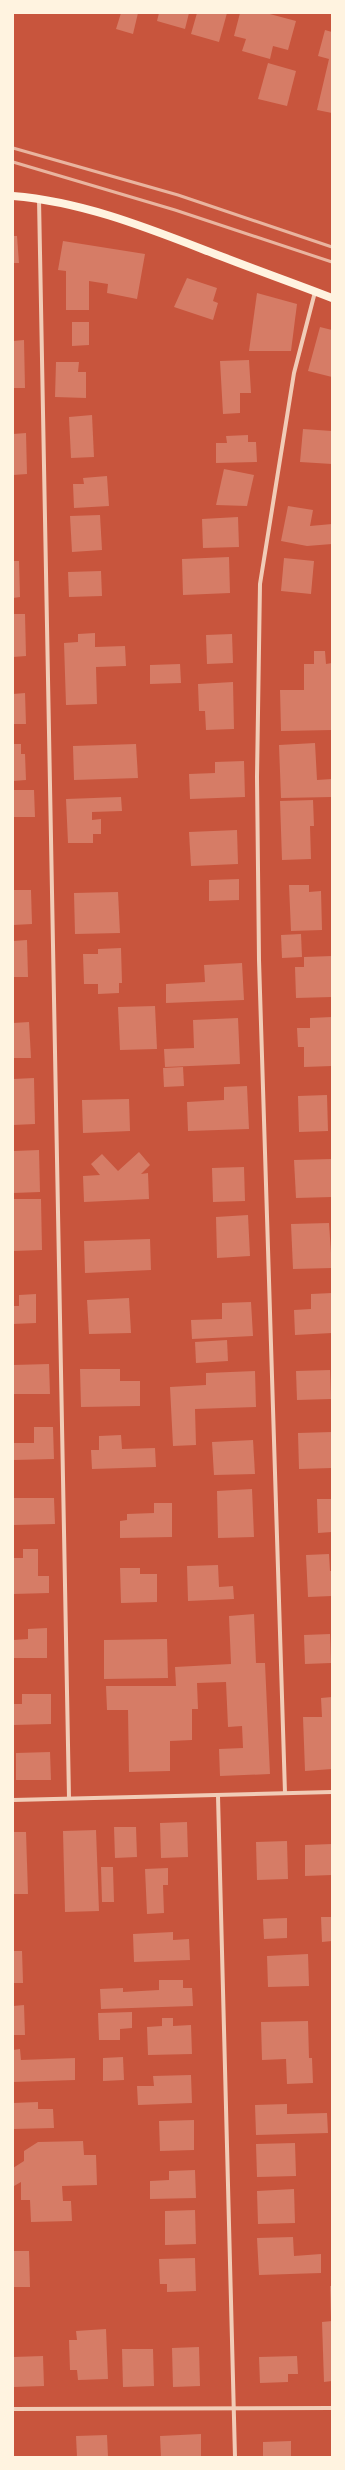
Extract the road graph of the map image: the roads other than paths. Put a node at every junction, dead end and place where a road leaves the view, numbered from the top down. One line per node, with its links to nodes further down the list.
1 (13, 196): 2 (main road)
2 (39, 198): 3 (main road); 8 (street)
3 (315, 291): 4 (main road); 6 (street)
4 (332, 298)
5 (332, 1792): 6 (street)
6 (285, 1793): 7 (street)
7 (218, 1796): 8 (street); 10 (street)
8 (69, 1798): 9 (street)
9 (13, 1800)
10 (234, 2408): 11 (street); 12 (street); 13 (street)
11 (332, 2408)
12 (13, 2409)
13 (235, 2457)

